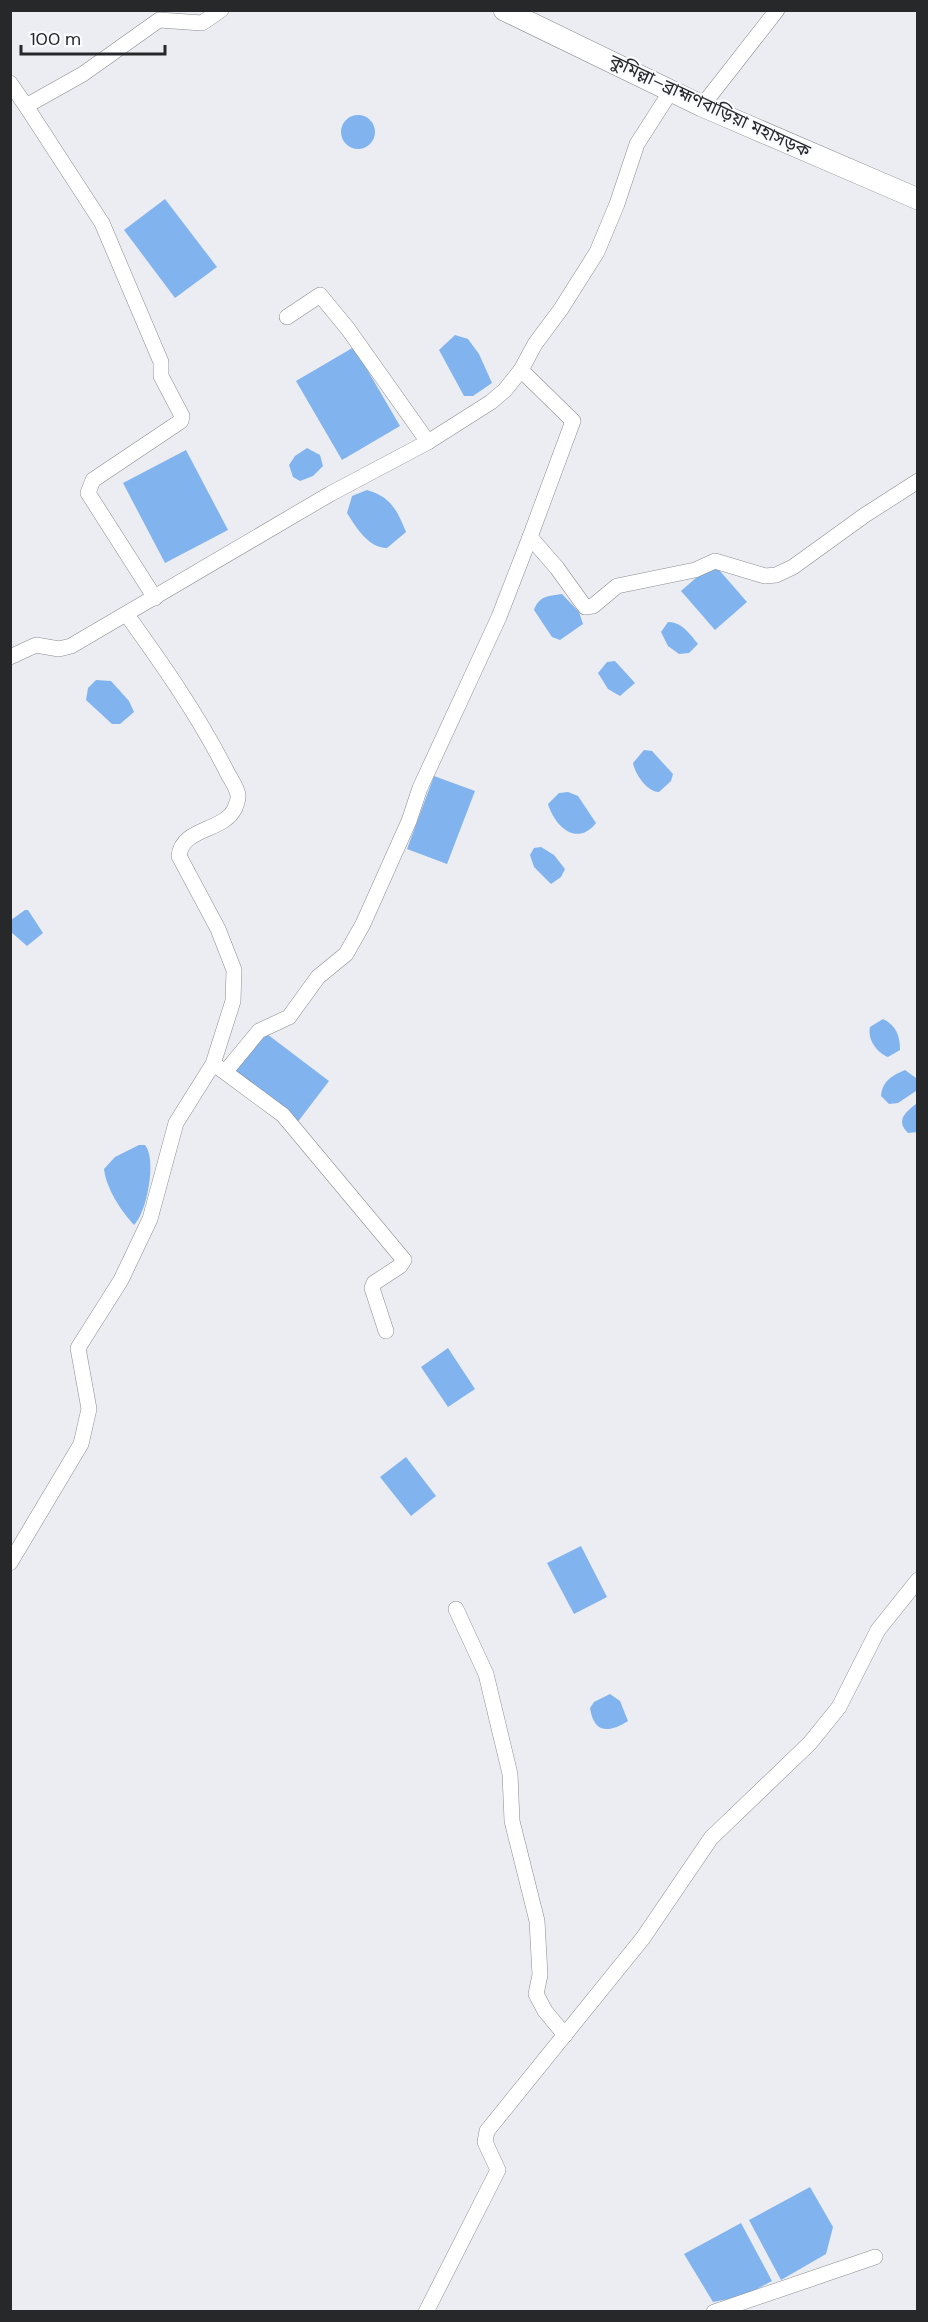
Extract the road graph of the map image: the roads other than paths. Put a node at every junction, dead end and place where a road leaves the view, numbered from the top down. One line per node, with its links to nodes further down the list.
1 (221, 10): 6 (street)
2 (504, 10): 5 (highway, কুমিল্লা–ব্রাহ্মণবাড়িয়া মহাসড়ক)
3 (777, 10): 7 (street)
4 (10, 83): 6 (street)
5 (671, 91): 7 (highway, কুমিল্লা–ব্রাহ্মণবাড়িয়া মহাসড়ক); 10 (street)
6 (26, 106): 14 (street)
7 (702, 106): 8 (highway, কুমিল্লা–ব্রাহ্মণবাড়িয়া মহাসড়ক)
8 (918, 199)
9 (287, 317): 11 (street)
10 (521, 370): 11 (street); 13 (street)
11 (428, 442): 14 (street)
12 (918, 482): 13 (street)
13 (530, 537): 17 (street)
14 (155, 598): 15 (street)
15 (127, 615): 16 (street); 17 (street)
16 (10, 657)
17 (219, 1068): 18 (street); 19 (street)
18 (386, 1331)
19 (10, 1563)
20 (918, 1580): 22 (street)
21 (456, 1609): 22 (street)
22 (565, 2035): 24 (street)
23 (875, 2258): 25 (street)
24 (426, 2312)
25 (714, 2312)

